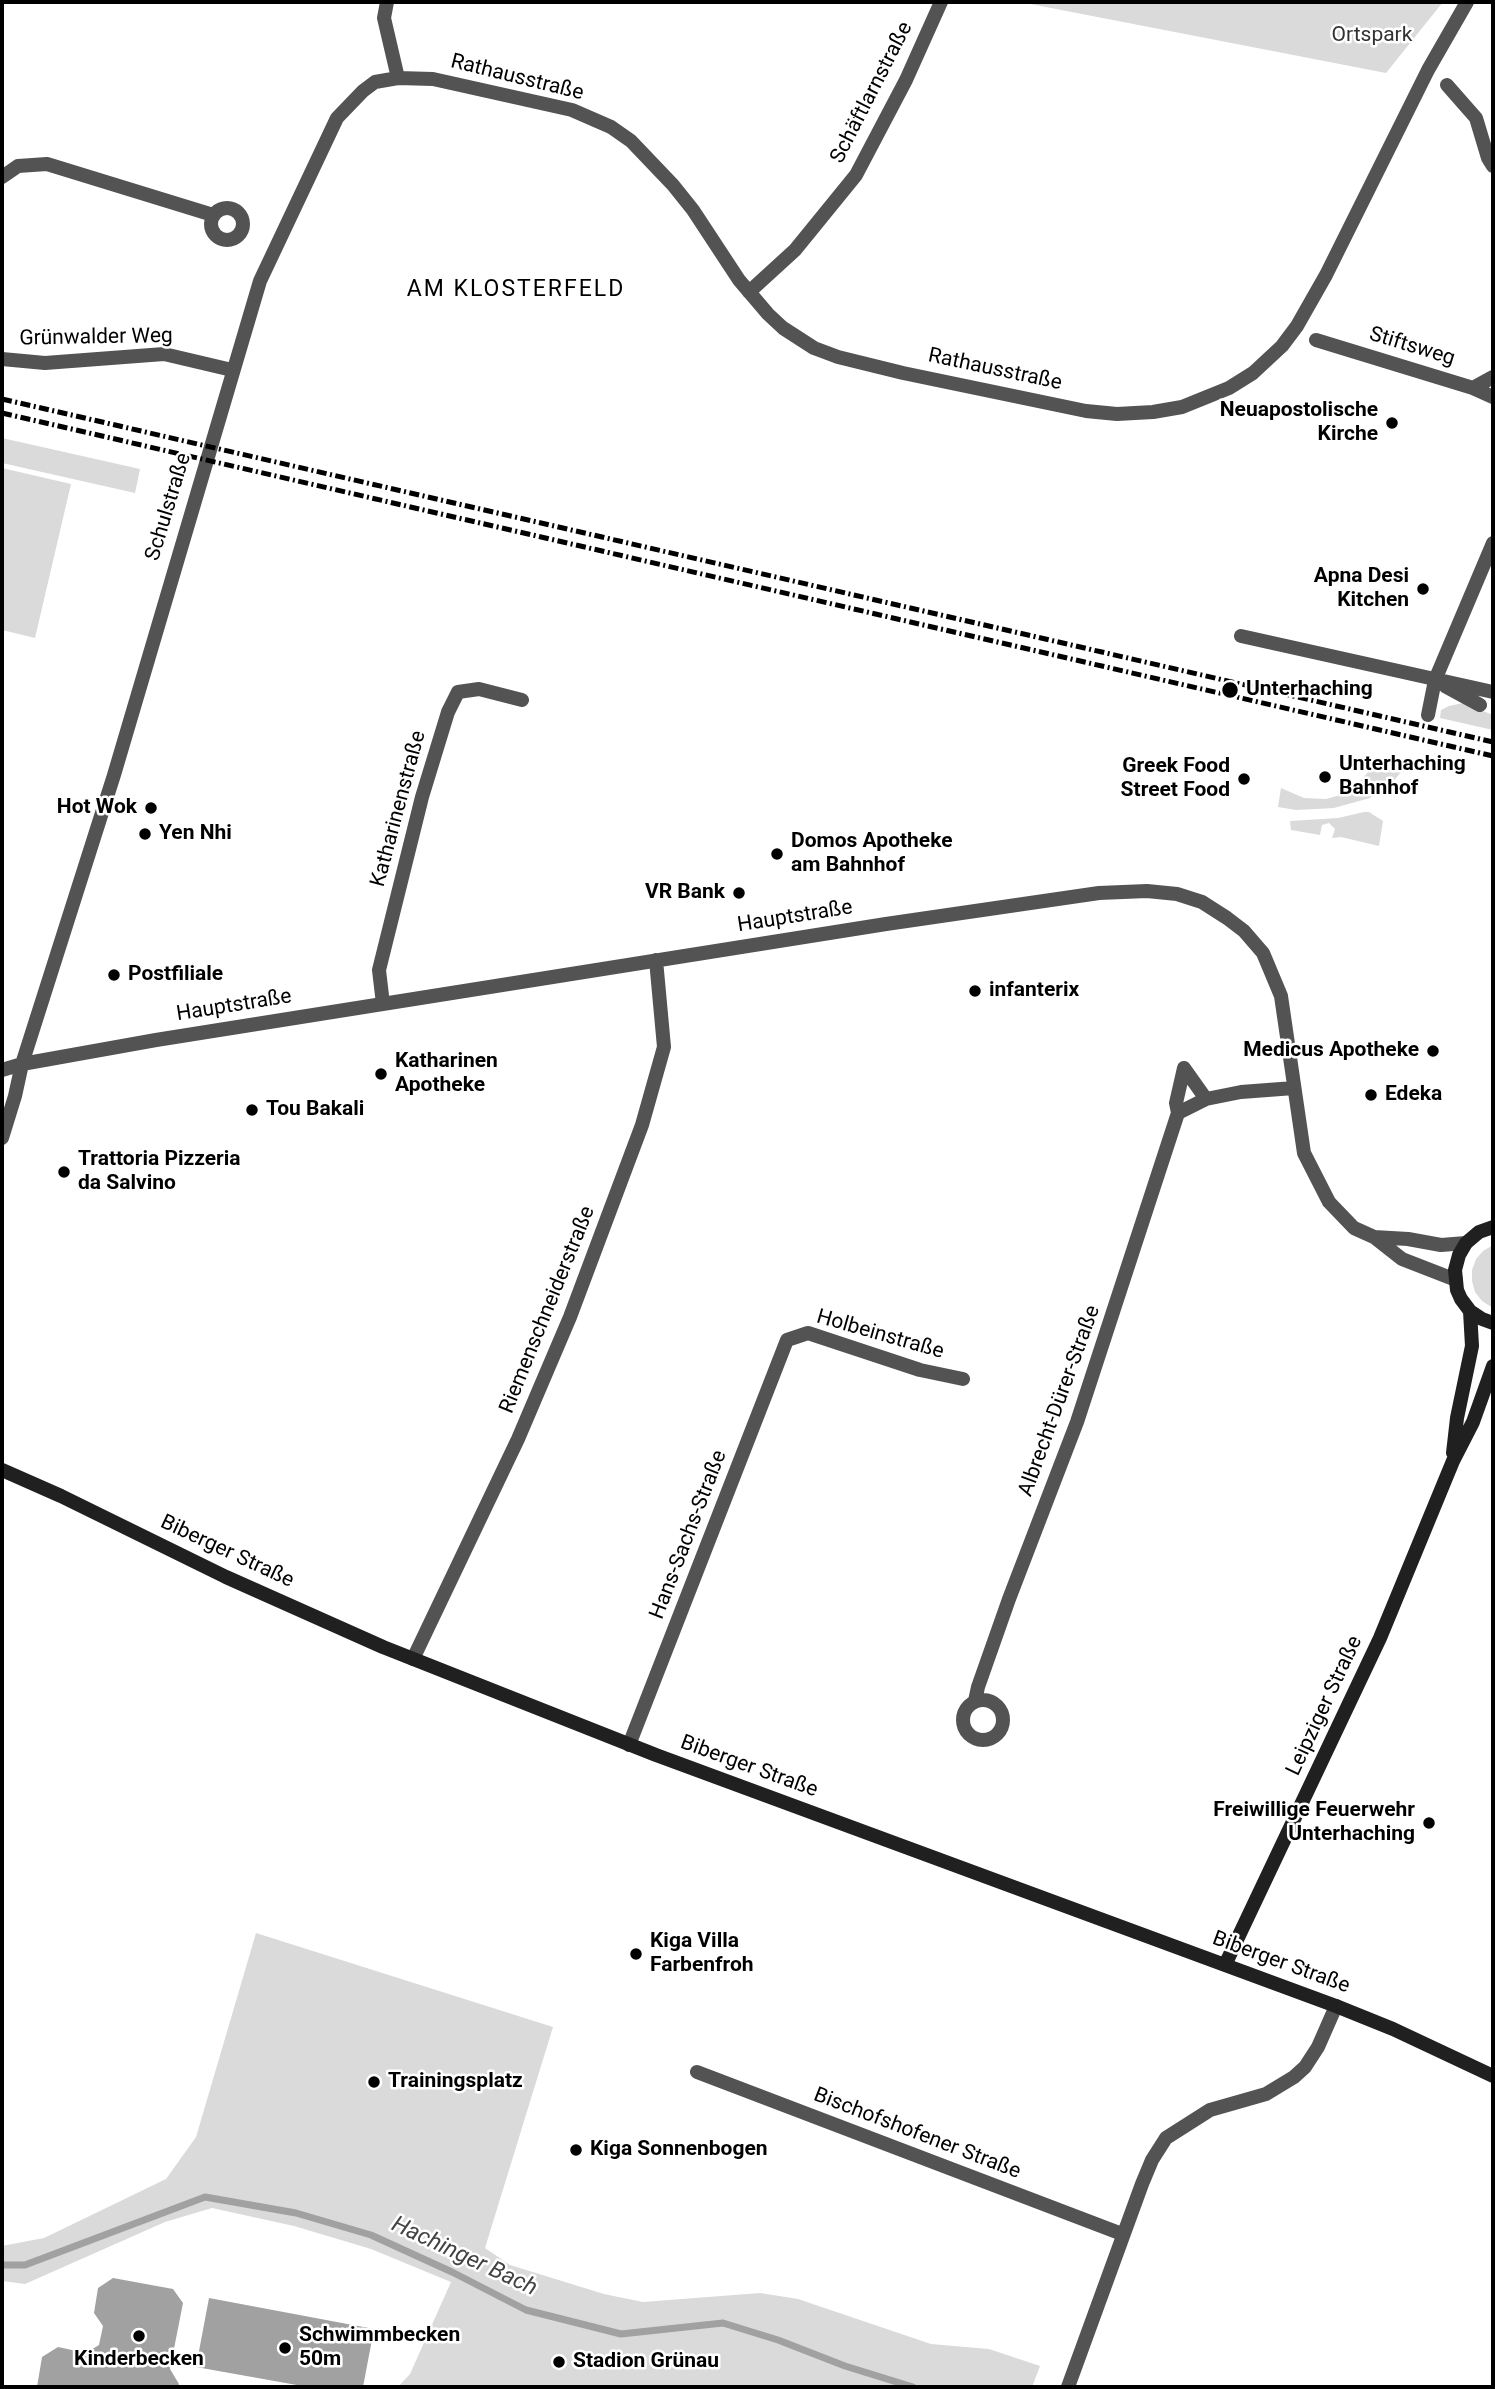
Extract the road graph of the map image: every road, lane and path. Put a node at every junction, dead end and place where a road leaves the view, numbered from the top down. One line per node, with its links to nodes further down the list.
1 (387, 2): 4 (street)
2 (941, 2): 9 (street, Schäftlarnstraße)
3 (1466, 2): 9 (street, Rathausstraße)
4 (398, 78): 9 (street, Rathausstraße); 12 (street, Schulstraße)
5 (1447, 85): 6 (street)
6 (1493, 166)
7 (2, 177): 8 (street)
8 (213, 215)
9 (749, 292)
10 (1317, 340): 14 (street, Stiftsweg)
11 (2, 359): 12 (street, Grünwalder Weg)
12 (232, 370): 25 (street, Schulstraße)
13 (1493, 377): 14 (street)
14 (1473, 388): 15 (street, Stiftsweg)
15 (1493, 397)
16 (1493, 543): 18 (street)
17 (1241, 636): 18 (street)
18 (1435, 680): 19 (street); 21 (street); 22 (street)
19 (1493, 692)
20 (522, 700): 24 (street, Katharinenstraße)
21 (1480, 705)
22 (1425, 710)
23 (656, 960): 24 (street, Hauptstraße); 27 (street, Hauptstraße); 42 (street, Riemenschneiderstraße)
24 (383, 1004): 25 (street, Hauptstraße)
25 (22, 1064): 26 (street, Hauptstraße); 30 (street, Schulstraße)
26 (2, 1070)
27 (1293, 1088): 28 (street); 32 (street, Hauptstraße)
28 (1206, 1099): 29 (street); 29 (street, Albrecht-Dürer-Straße)
29 (1178, 1113): 43 (street, Albrecht-Dürer-Straße)
30 (2, 1138)
31 (1493, 1227): 33 (main road)
32 (1374, 1237): 33 (street, Hauptstraße); 34 (street, Hauptstraße)
33 (1466, 1243): 34 (main road)
34 (1456, 1280): 35 (main road)
35 (1470, 1311): 36 (main road); 40 (main road, Leipziger Straße)
36 (1493, 1323)
37 (787, 1340): 39 (street, Holbeinstraße); 44 (street, Hans-Sachs-Straße)
38 (1493, 1366): 40 (main road, Leipziger Straße)
39 (962, 1379)
40 (1453, 1461): 45 (main road, Leipziger Straße)
41 (2, 1470): 42 (main road, Biberger Straße)
42 (413, 1659): 44 (main road, Biberger Straße)
43 (975, 1701)
44 (629, 1745): 45 (main road, Biberger Straße)
45 (1226, 1965): 46 (main road, Biberger Straße)
46 (1336, 2006): 48 (main road, Biberger Straße); 49 (street)
47 (696, 2072): 49 (street, Bischofshofener Straße)
48 (1493, 2076)
49 (1122, 2234): 50 (street)
50 (1068, 2387)

